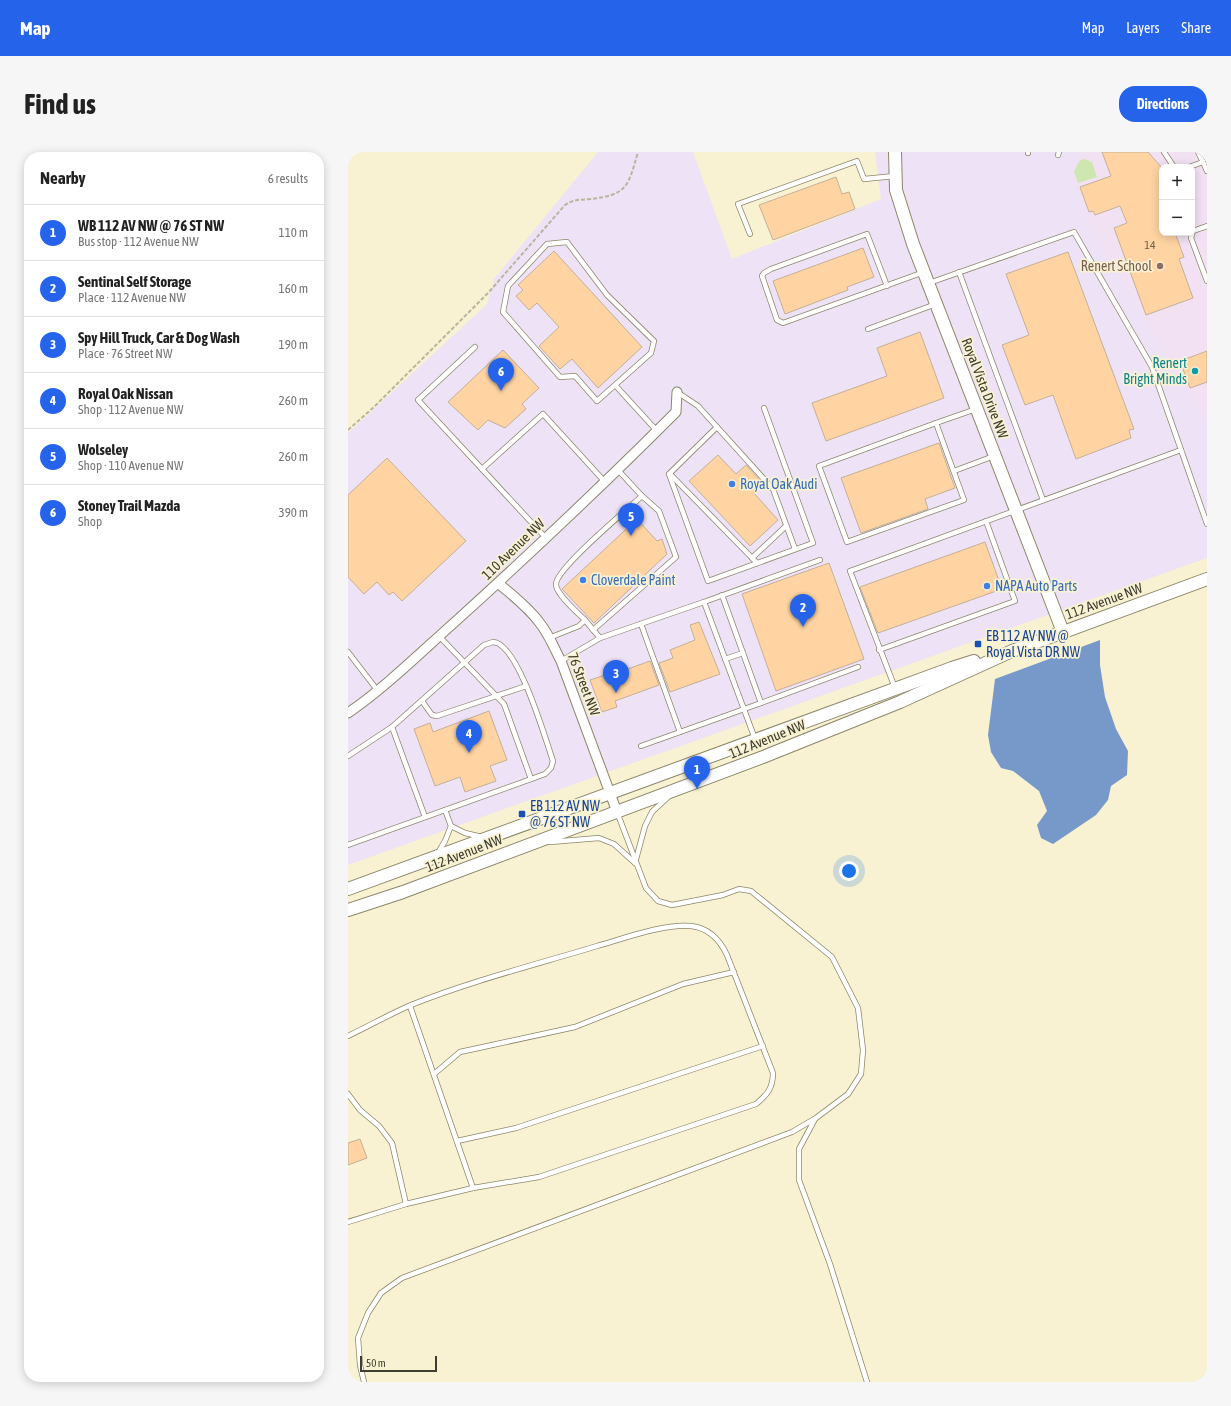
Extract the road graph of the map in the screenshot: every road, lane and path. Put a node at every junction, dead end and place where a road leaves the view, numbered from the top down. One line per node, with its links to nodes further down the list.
1 (638, 152): 25 (path)
2 (895, 152): 9 (street, Royal Vista Drive NW)
3 (1164, 152): 6 (lane)
4 (1198, 152): 5 (lane)
5 (1203, 162): 7 (lane); 8 (lane)
6 (1172, 164)
7 (1195, 165)
8 (1207, 171)
9 (895, 176): 11 (lane); 13 (street, Royal Vista Drive NW)
10 (1207, 226): 14 (lane)
11 (750, 234)
12 (959, 272): 13 (lane); 27 (lane); 35 (lane)
13 (926, 278): 15 (lane); 16 (street, Royal Vista Drive NW)
14 (1207, 281)
15 (887, 286): 15 (lane)
16 (936, 304): 17 (lane); 22 (street, Royal Vista Drive NW)
17 (868, 329)
18 (476, 347): 29 (lane)
19 (615, 385): 19 (lane); 26 (lane)
20 (677, 392): 24 (lane); 26 (street, 110 Avenue NW)
21 (764, 408): 41 (lane)
22 (977, 408): 23 (lane); 28 (street, Royal Vista Drive NW)
23 (936, 423): 31 (lane); 31 (lane)
24 (717, 427): 32 (lane); 39 (lane)
25 (348, 430)
26 (657, 432): 30 (street, 110 Avenue NW)
27 (1181, 450): 35 (lane); 38 (lane)
28 (995, 456): 31 (lane); 36 (street, Royal Vista Drive NW)
29 (482, 469): 33 (lane); 40 (lane)
30 (618, 470): 33 (street, 110 Avenue NW); 34 (lane)
31 (954, 471)
32 (669, 474): 42 (lane); 44 (lane)
33 (605, 482): 40 (street, 110 Avenue NW)
34 (642, 496): 49 (lane); 51 (lane)
35 (1043, 500): 36 (lane)
36 (1016, 510): 37 (lane); 52 (street, Royal Vista Drive NW)
37 (986, 521): 56 (lane); 56 (lane)
38 (1207, 524)
39 (786, 526): 41 (lane); 42 (lane)
40 (545, 538): 46 (street, 110 Avenue NW)
41 (795, 549): 44 (lane)
42 (752, 558): 44 (lane)
43 (820, 560): 47 (lane)
44 (757, 563)
45 (1207, 579): 52 (street, 112 Avenue NW)
46 (498, 583): 53 (street, 110 Avenue NW); 54 (street, 76 Street NW)
47 (722, 595): 48 (lane); 59 (lane)
48 (704, 602): 50 (lane); 60 (lane)
49 (585, 620): 51 (lane); 54 (lane)
50 (641, 624): 55 (lane); 73 (lane)
51 (593, 630): 55 (lane)
52 (1064, 632): 57 (street, 112 Avenue NW)
53 (439, 636): 62 (lane); 66 (street, 110 Avenue NW)
54 (549, 638): 61 (street, 76 Street NW)
55 (600, 638): 61 (lane)
56 (879, 650): 65 (lane)
57 (1012, 651): 65 (street, 112 Avenue NW); 78 (street, 112 Avenue NW)
58 (348, 652): 66 (lane)
59 (743, 653): 60 (lane); 69 (lane)
60 (725, 659): 70 (lane)
61 (561, 661): 79 (street, 76 Street NW)
62 (465, 664): 64 (lane); 67 (lane); 68 (lane)
63 (858, 667): 69 (lane)
64 (526, 686): 67 (lane); 77 (lane)
65 (895, 688): 74 (street, 112 Avenue NW)
66 (378, 691): 71 (street, 110 Avenue NW)
67 (496, 696): 68 (lane); 77 (lane)
68 (422, 701): 72 (lane)
69 (761, 703): 70 (lane)
70 (743, 709): 73 (lane); 74 (lane)
71 (348, 713)
72 (392, 727): 76 (lane); 82 (lane)
73 (680, 732): 75 (lane)
74 (755, 740): 79 (street, 112 Avenue NW)
75 (641, 746)
76 (348, 756)
77 (531, 779): 80 (lane)
78 (675, 791): 81 (street, 112 Avenue NW); 88 (lane)
79 (610, 793): 81 (street, 76 Street NW); 84 (street, 112 Avenue NW)
80 (446, 810): 82 (lane); 83 (lane)
81 (617, 812): 86 (street, 112 Avenue NW); 88 (lane)
82 (425, 817): 85 (lane)
83 (451, 826): 84 (lane); 87 (lane)
84 (489, 838): 87 (street, 112 Avenue NW)
85 (348, 845)
86 (527, 845): 88 (lane); 90 (street, 112 Avenue NW)
87 (435, 858): 89 (street, 112 Avenue NW)
88 (635, 863): 97 (lane)
89 (348, 890)
90 (348, 910)
91 (734, 972): 92 (lane); 94 (lane); 95 (lane)
92 (410, 1006): 93 (lane); 95 (lane)
93 (348, 1036)
94 (763, 1046): 98 (lane); 99 (lane)
95 (434, 1074): 98 (lane)
96 (348, 1094): 100 (lane)
97 (816, 1118): 102 (lane); 103 (lane)
98 (457, 1141): 99 (lane)
99 (473, 1188): 100 (lane)
100 (406, 1204): 101 (lane)
101 (348, 1222)
102 (364, 1382)
103 (867, 1382)

